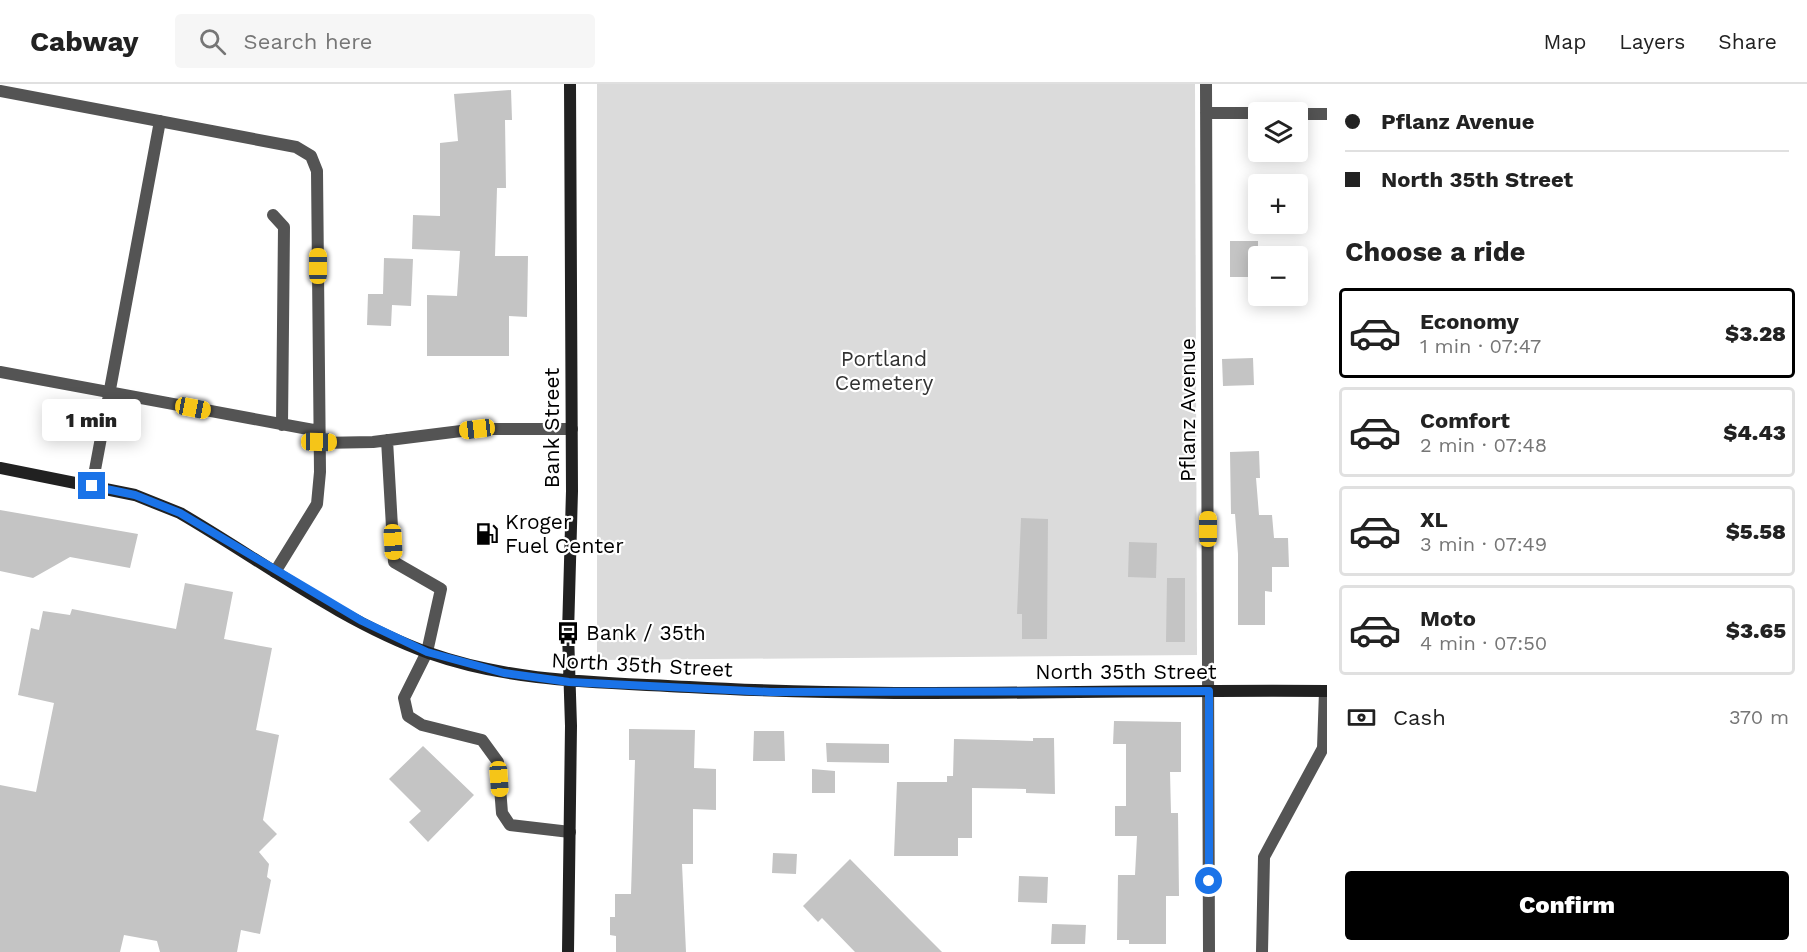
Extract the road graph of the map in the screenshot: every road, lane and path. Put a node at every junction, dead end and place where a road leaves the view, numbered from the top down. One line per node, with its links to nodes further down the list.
1 (570, 84): 13 (street, Bank Street)
2 (1206, 84): 4 (street, Pflanz Avenue)
3 (0, 91): 8 (street)
4 (1206, 113): 5 (street); 21 (street, Pflanz Avenue)
5 (1248, 113)
6 (1308, 114): 7 (street)
7 (1327, 114)
8 (160, 121): 11 (street); 14 (street)
9 (273, 214): 12 (street)
10 (0, 372): 11 (street)
11 (110, 392): 12 (street); 17 (street)
12 (282, 424): 14 (street)
13 (572, 429): 15 (street); 20 (street, Bank Street)
14 (319, 437): 15 (street); 18 (street)
15 (387, 441): 19 (street)
16 (0, 468): 17 (street, North 35th Street)
17 (92, 486): 18 (street, North 35th Street)
18 (275, 572): 19 (street, North 35th Street)
19 (427, 652): 20 (street, North 35th Street); 23 (street)
20 (569, 682): 21 (street, North 35th Street); 23 (street, Bank Street)
21 (1209, 691): 22 (street, North 35th Street); 25 (street, Pflanz Avenue)
22 (1326, 691): 26 (street)
23 (570, 832): 24 (street, Bank Street)
24 (568, 952)
25 (1209, 952)
26 (1262, 952)

